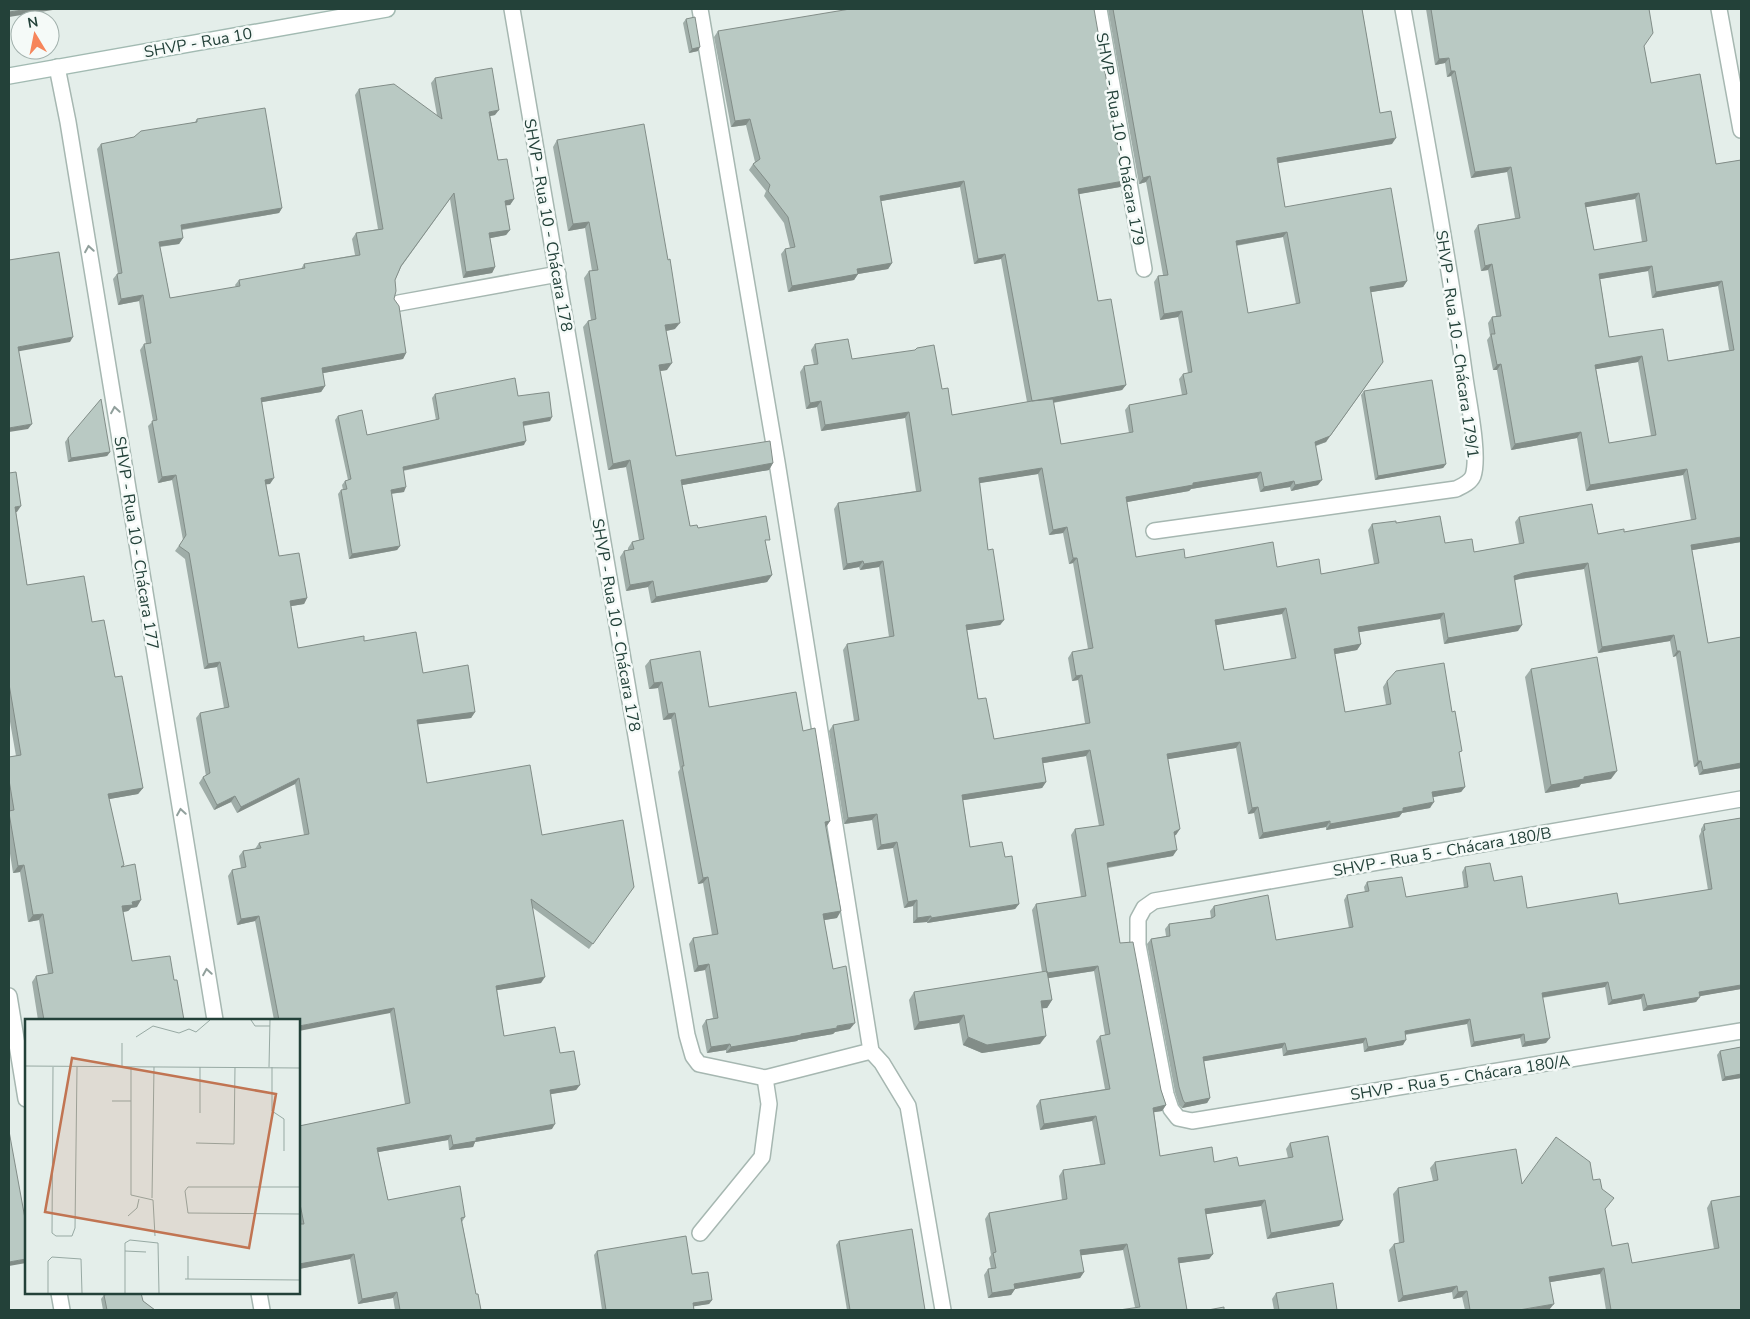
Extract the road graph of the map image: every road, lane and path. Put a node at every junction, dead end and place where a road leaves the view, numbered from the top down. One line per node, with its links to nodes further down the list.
1 (388, 9): 7 (street, SHVP - Rua 10)
2 (512, 9): 11 (street, SHVP - Rua 10 - Chácara 178)
3 (700, 9): 18 (street)
4 (1099, 9): 10 (street, SHVP - Rua 10 - Chácara 179)
5 (1403, 9): 13 (street, SHVP - Rua 10 - Chácara 179/1)
6 (1719, 9): 9 (street)
7 (57, 67): 8 (street, SHVP - Rua 10); 16 (street, SHVP - Rua 10 - Chácara 177, one-way to 7)
8 (9, 76)
9 (1741, 130)
10 (1144, 269)
11 (558, 274): 12 (street); 19 (street, SHVP - Rua 10 - Chácara 178)
12 (399, 303)
13 (1154, 531)
14 (1741, 799): 21 (street, SHVP - Rua 5 - Chácara 180/B)
15 (9, 996): 20 (street)
16 (215, 1019)
17 (1741, 1031): 21 (street, SHVP - Rua 5 - Chácara 180/A)
18 (871, 1051): 19 (street, SHVP - Rua 10 - Chácara 178); 27 (street)
19 (765, 1078): 22 (street)
20 (25, 1093)
21 (1178, 1118)
22 (700, 1233)
23 (59, 1294): 25 (street)
24 (260, 1294): 26 (street)
25 (62, 1310)
26 (262, 1310)
27 (943, 1310)

